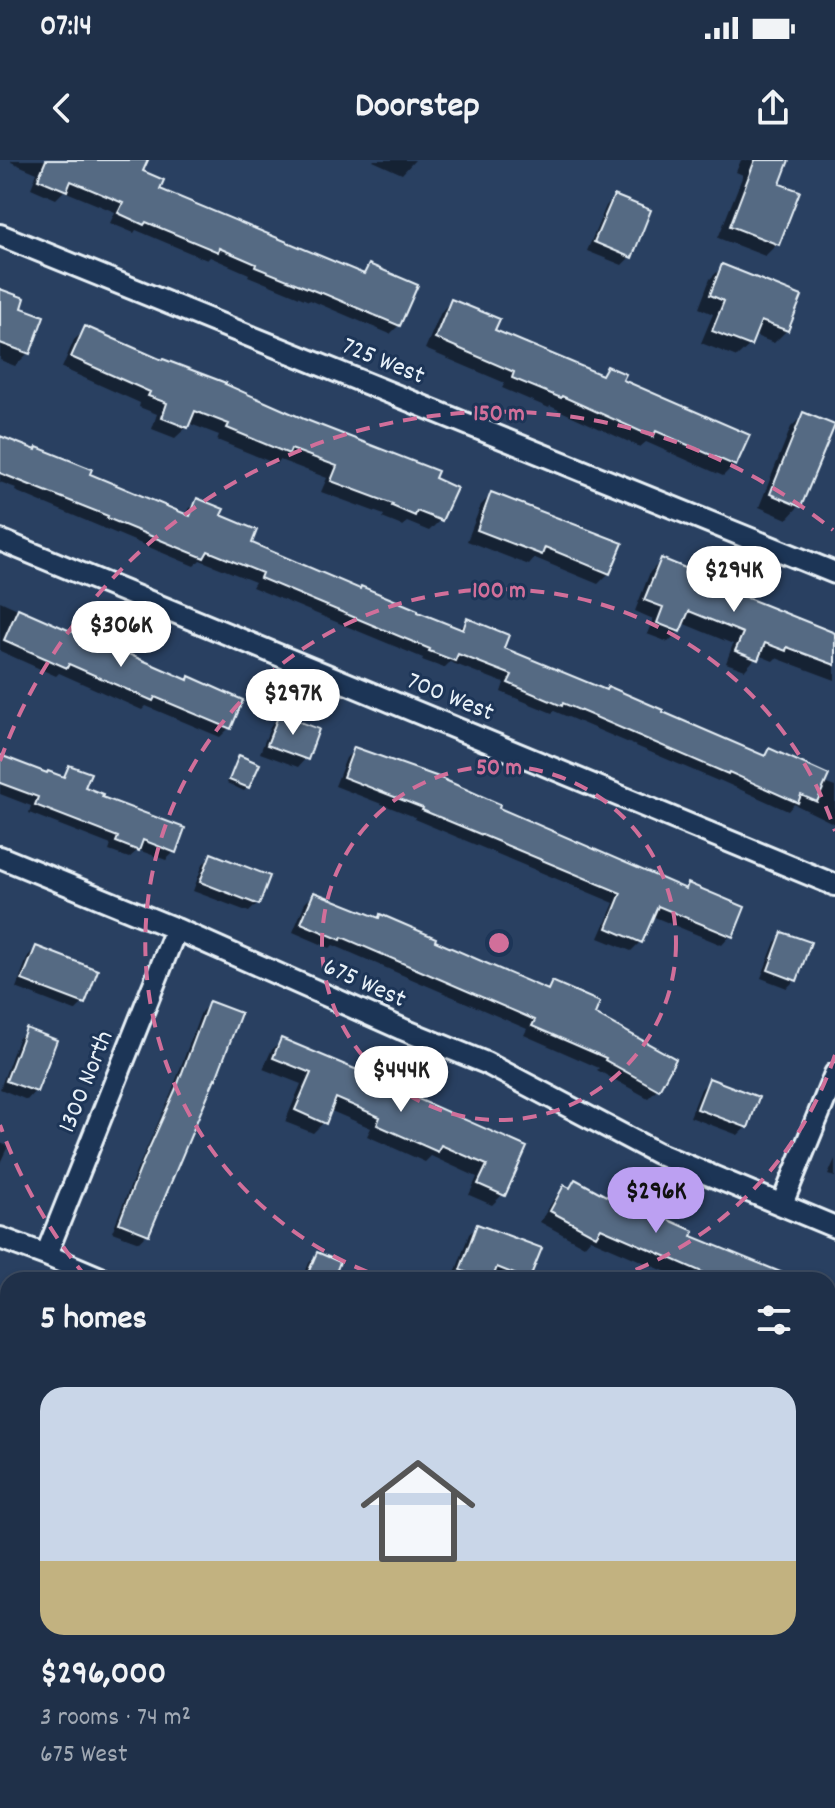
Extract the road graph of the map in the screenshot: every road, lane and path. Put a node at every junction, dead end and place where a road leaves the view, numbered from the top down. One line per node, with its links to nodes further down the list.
1 (0, 235): 3 (street, 725 West)
2 (0, 540): 5 (street, 700 West)
3 (835, 573)
4 (0, 857): 6 (street, 675 West)
5 (835, 885)
6 (176, 929): 8 (street, 675 West); 11 (street, 1300 North)
7 (835, 1074): 8 (street)
8 (782, 1204): 9 (street, 675 West)
9 (835, 1227)
10 (0, 1238): 11 (street)
11 (46, 1255): 12 (street)
12 (86, 1272)

